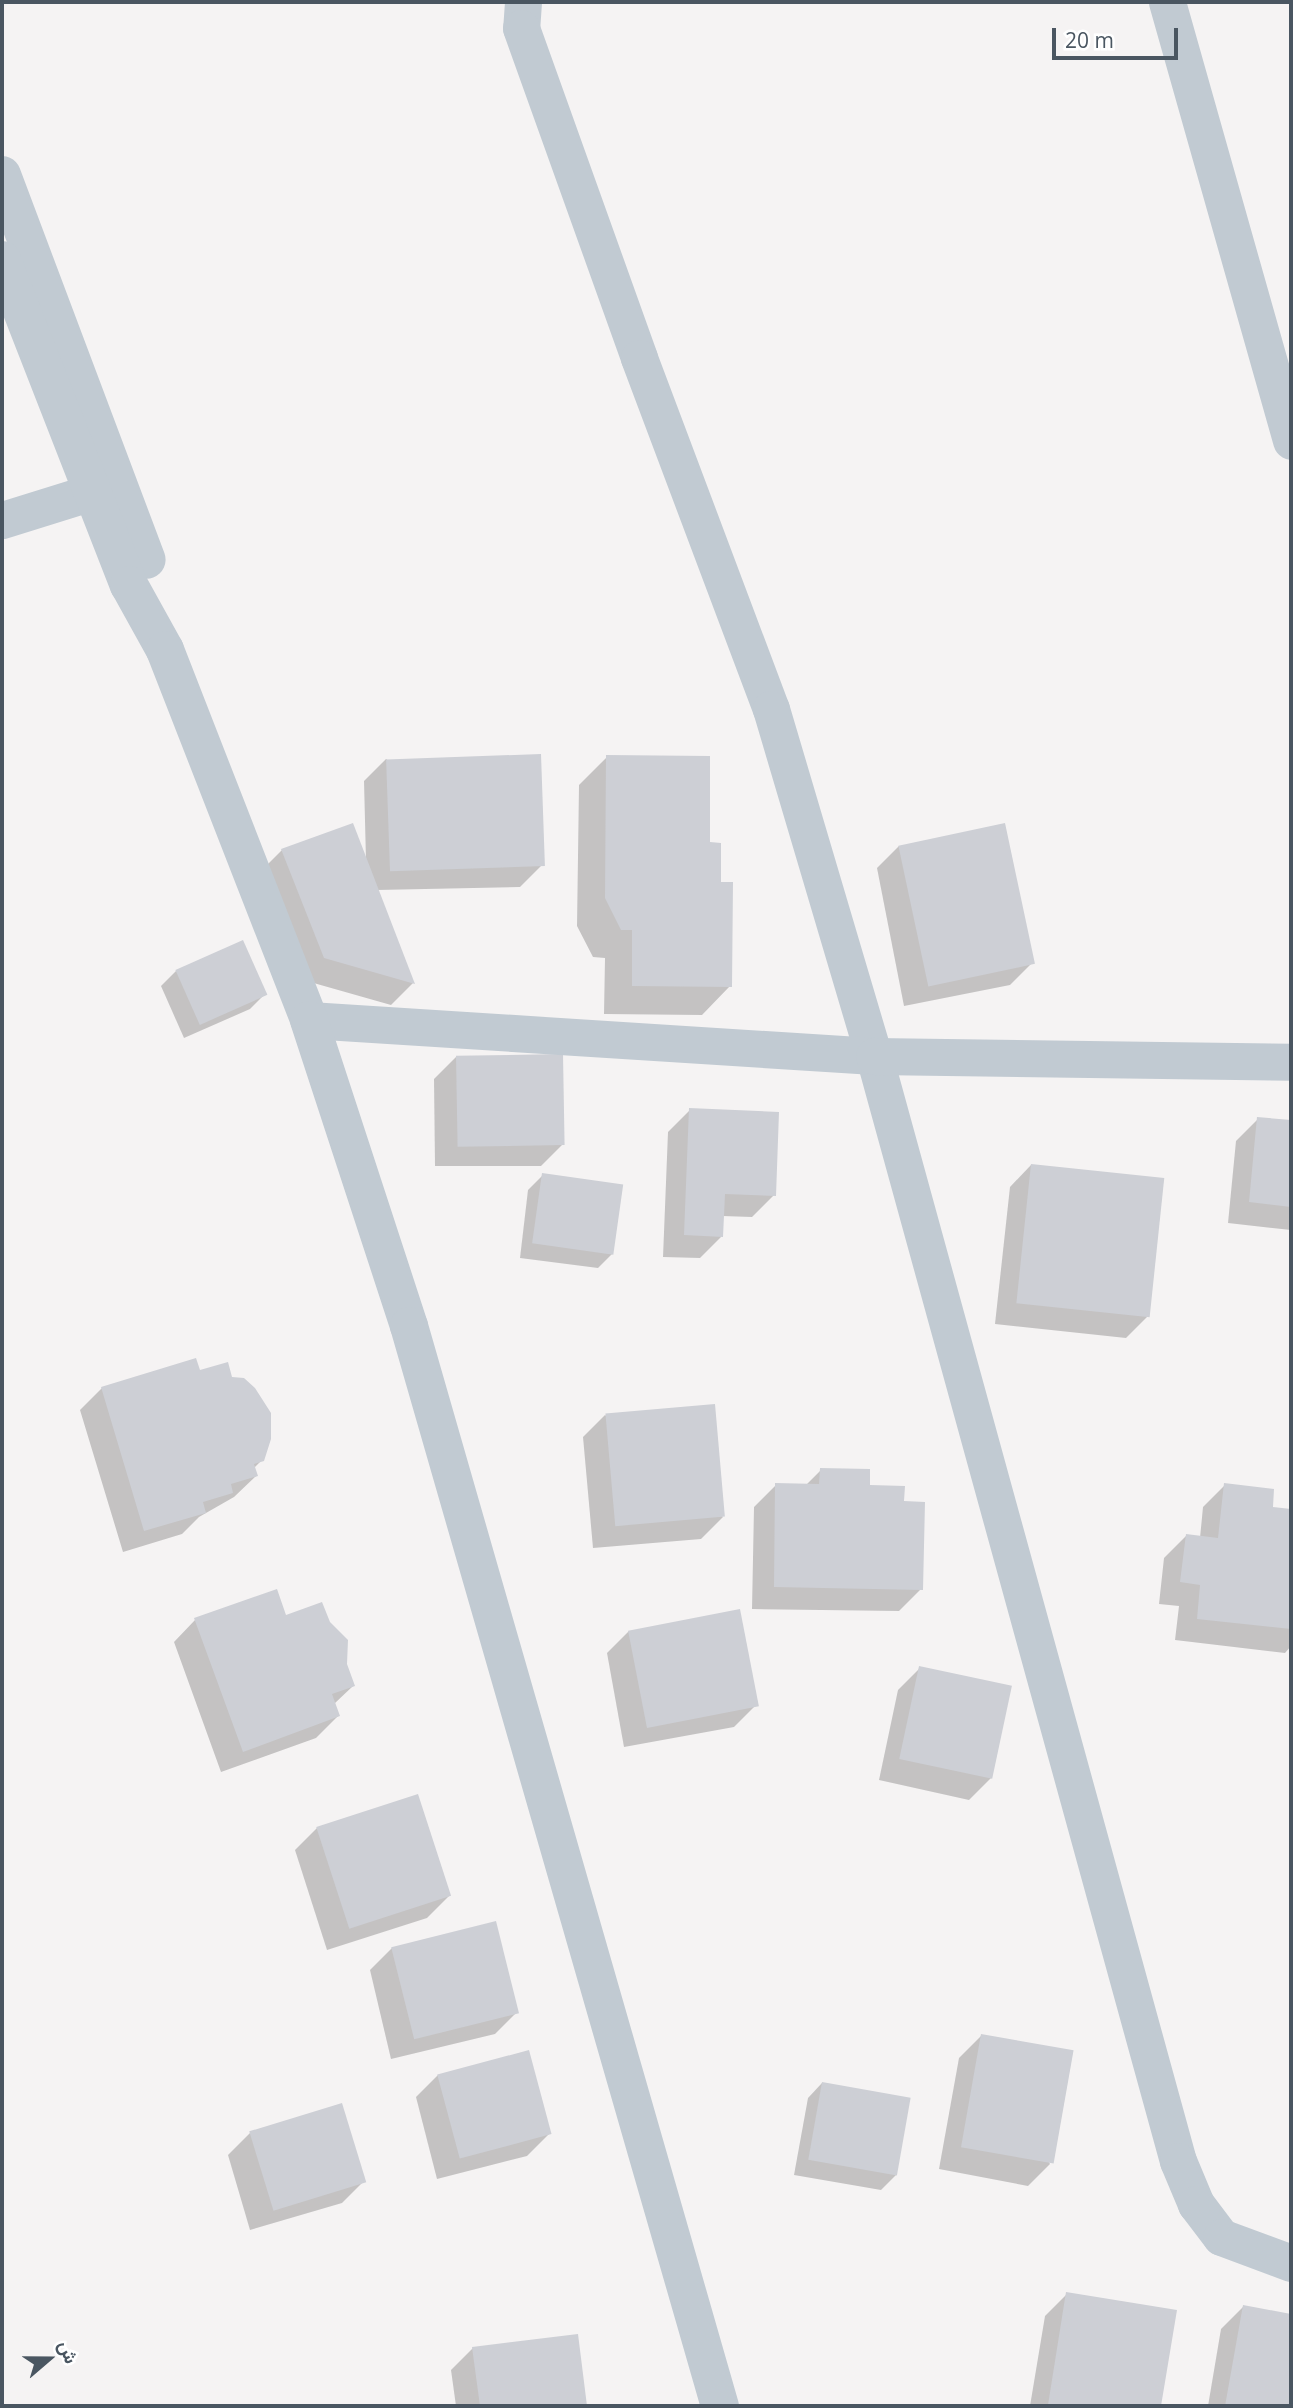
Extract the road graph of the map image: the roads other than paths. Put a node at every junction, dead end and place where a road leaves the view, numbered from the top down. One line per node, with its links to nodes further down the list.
1 (523, 2): 10 (street)
2 (1167, 2): 5 (street)
3 (2, 176): 8 (street)
4 (2, 260): 6 (street)
5 (1291, 441)
6 (92, 492): 7 (street); 8 (street)
7 (2, 520)
8 (166, 650): 9 (street)
9 (309, 1020): 10 (street); 13 (street)
10 (874, 1056): 11 (street); 12 (street)
11 (1291, 1062)
12 (1291, 2263)
13 (720, 2406)

